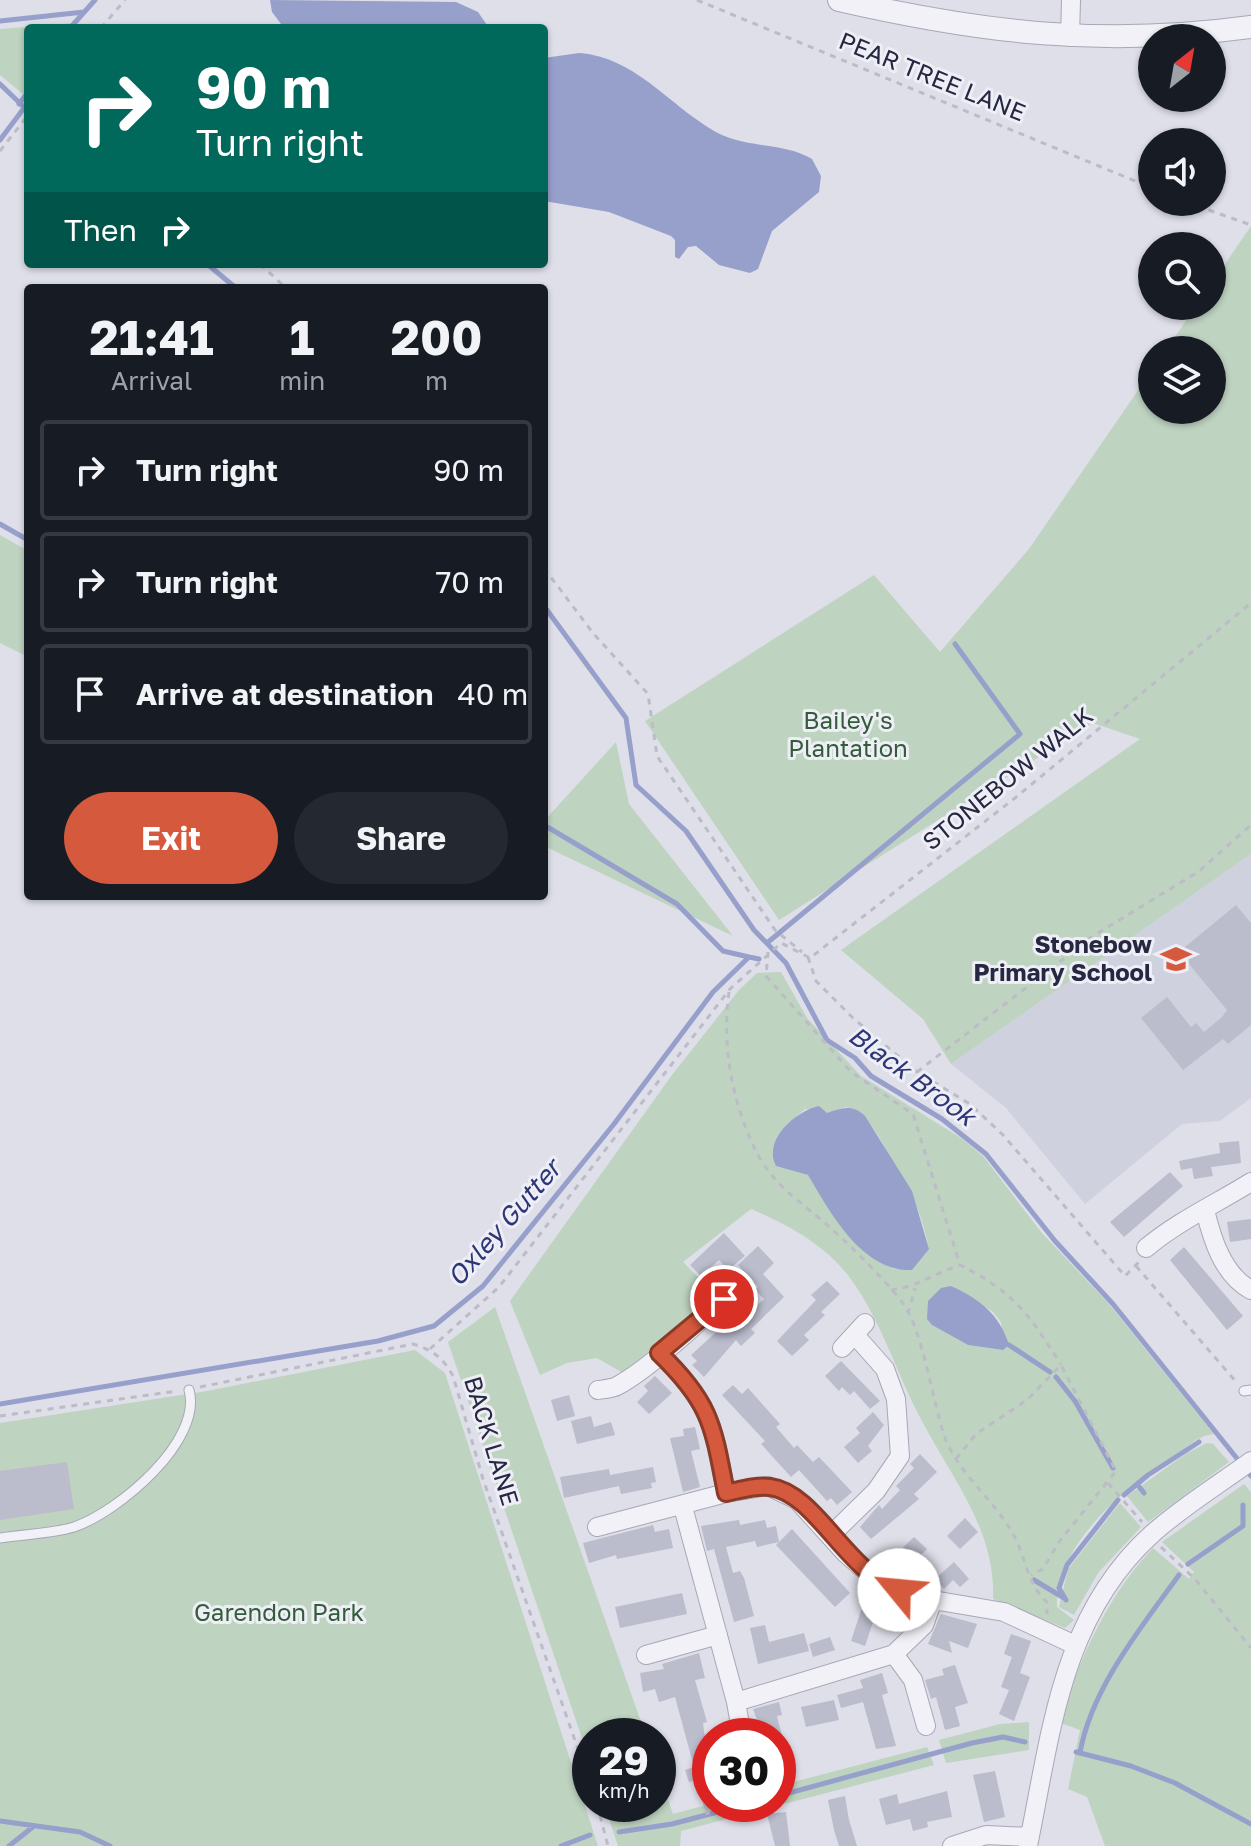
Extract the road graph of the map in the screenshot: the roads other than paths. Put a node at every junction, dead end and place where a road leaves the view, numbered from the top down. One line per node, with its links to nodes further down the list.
1 (839, 0): 4 (street)
2 (1071, 0): 4 (street)
3 (1251, 27): 4 (street)
4 (1070, 37)
5 (1251, 1182): 6 (street)
6 (1205, 1210): 7 (street); 8 (street)
7 (1146, 1248)
8 (1251, 1290)
9 (727, 1299): 11 (street)
10 (854, 1335): 18 (street)
11 (659, 1353): 13 (street); 15 (street)
12 (189, 1390): 19 (lane)
13 (610, 1391)
14 (1251, 1461): 22 (street)
15 (726, 1493): 17 (street); 18 (street)
16 (608, 1504): 17 (street)
17 (683, 1507): 21 (street)
18 (832, 1534): 20 (street)
19 (0, 1538)
20 (933, 1600): 22 (street); 24 (street)
21 (718, 1635): 23 (street); 25 (street)
22 (1075, 1645): 28 (street)
23 (653, 1647)
24 (894, 1654): 25 (street); 27 (street)
25 (736, 1702): 26 (street)
26 (739, 1718)
27 (921, 1720)
28 (1029, 1842): 29 (street)
29 (952, 1846)

